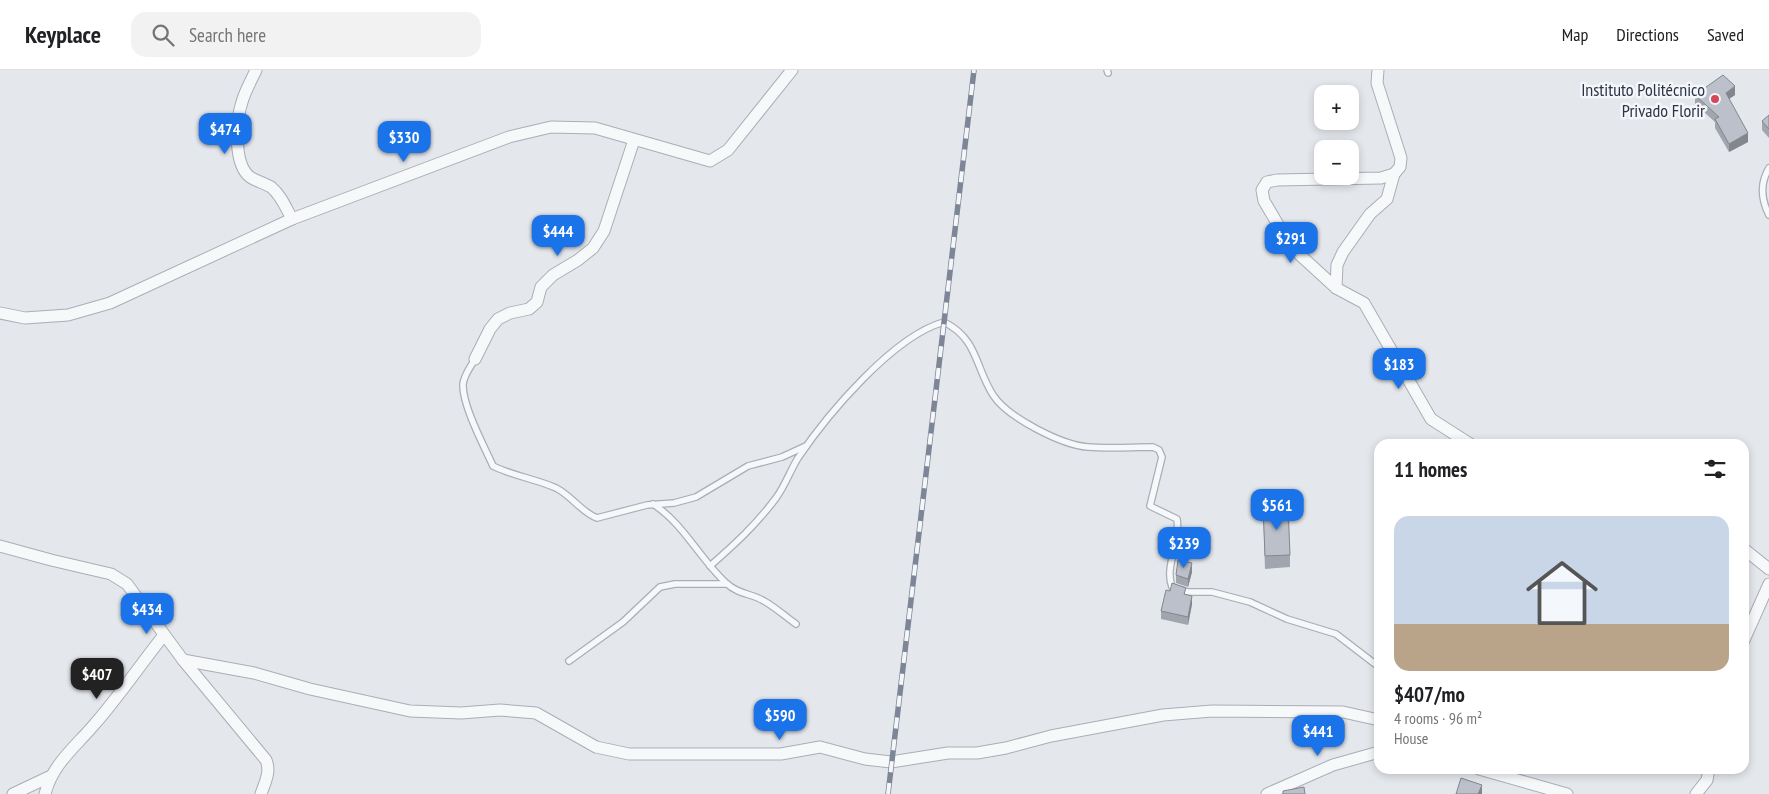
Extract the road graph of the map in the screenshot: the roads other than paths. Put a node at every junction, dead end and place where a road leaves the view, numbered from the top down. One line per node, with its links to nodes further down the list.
1 (256, 70): 8 (street)
2 (792, 70): 4 (street)
3 (1378, 70): 6 (street)
4 (634, 140): 8 (street); 11 (street)
5 (1769, 168): 7 (lane)
6 (1394, 174): 9 (street); 9 (street)
7 (1769, 215)
8 (292, 219): 10 (street)
9 (1336, 288): 12 (street)
10 (0, 313)
11 (475, 358): 14 (lane)
12 (1462, 439)
13 (806, 446): 14 (lane); 17 (lane); 26 (lane)
14 (653, 504): 17 (lane)
15 (0, 546): 23 (street)
16 (1749, 553): 18 (street)
17 (710, 566): 19 (lane)
18 (1769, 569)
19 (727, 584): 21 (lane); 25 (lane)
20 (1769, 584): 22 (street)
21 (796, 624)
22 (1749, 626)
23 (164, 635): 24 (street); 31 (street)
24 (183, 660): 27 (street); 34 (street)
25 (568, 661)
26 (1374, 663)
27 (1374, 719)
28 (1374, 753): 35 (street)
29 (1497, 774): 36 (street)
30 (1709, 774): 37 (street)
31 (49, 777): 32 (street); 33 (street)
32 (13, 794)
33 (45, 794)
34 (261, 794)
35 (1266, 794)
36 (1567, 794)
37 (1696, 794)

